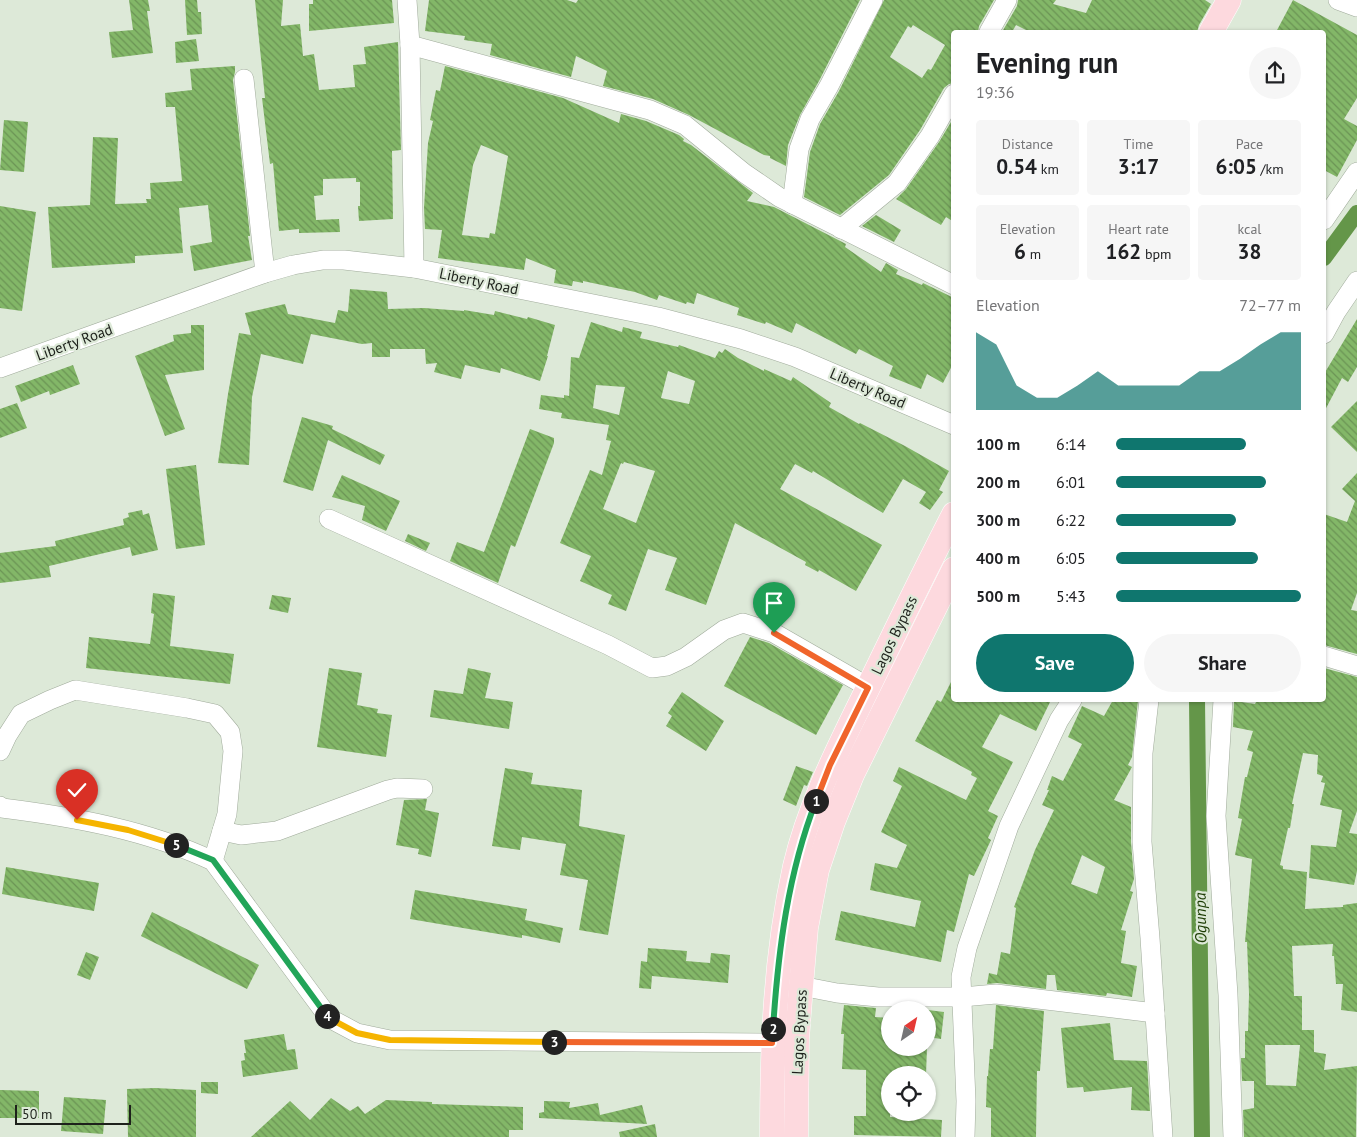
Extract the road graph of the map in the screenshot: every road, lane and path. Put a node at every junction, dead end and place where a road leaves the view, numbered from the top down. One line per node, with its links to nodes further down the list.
1 (407, 0): 11 (street)
2 (873, 0): 15 (street)
3 (1007, 0): 8 (street)
4 (1229, 0): 9 (main road)
5 (1246, 0): 10 (main road)
6 (1338, 0): 7 (street)
7 (1357, 8)
8 (990, 30)
9 (1212, 30)
10 (1230, 30)
11 (410, 44): 15 (street); 18 (street)
12 (244, 79): 19 (street)
13 (951, 99): 17 (street)
14 (1357, 172): 16 (street)
15 (792, 204): 17 (street)
16 (1326, 217)
17 (841, 229): 21 (street)
18 (414, 268): 19 (street, Liberty Road); 24 (street, Liberty Road)
19 (265, 273): 23 (street, Liberty Road)
20 (1357, 281): 22 (street)
21 (951, 284)
22 (1326, 330)
23 (0, 368)
24 (951, 424)
25 (329, 519): 30 (street)
26 (951, 520): 30 (main road, Lagos Bypass)
27 (951, 575): 39 (main road, Lagos Bypass)
28 (1326, 657): 29 (street)
29 (1357, 666)
30 (868, 688): 42 (main road, Lagos Bypass)
31 (1071, 702): 40 (street)
32 (1149, 702): 41 (street)
33 (1223, 702): 47 (street)
34 (0, 751): 37 (street)
35 (423, 789): 37 (street)
36 (0, 806): 38 (street)
37 (222, 831): 38 (street)
38 (213, 860): 42 (street)
39 (801, 986): 40 (street); 44 (main road, Lagos Bypass)
40 (962, 997): 41 (street); 45 (street)
41 (1155, 1013): 46 (street)
42 (772, 1043): 43 (main road, Lagos Bypass)
43 (772, 1137)
44 (796, 1137)
45 (965, 1137)
46 (1163, 1137)
47 (1233, 1137)

